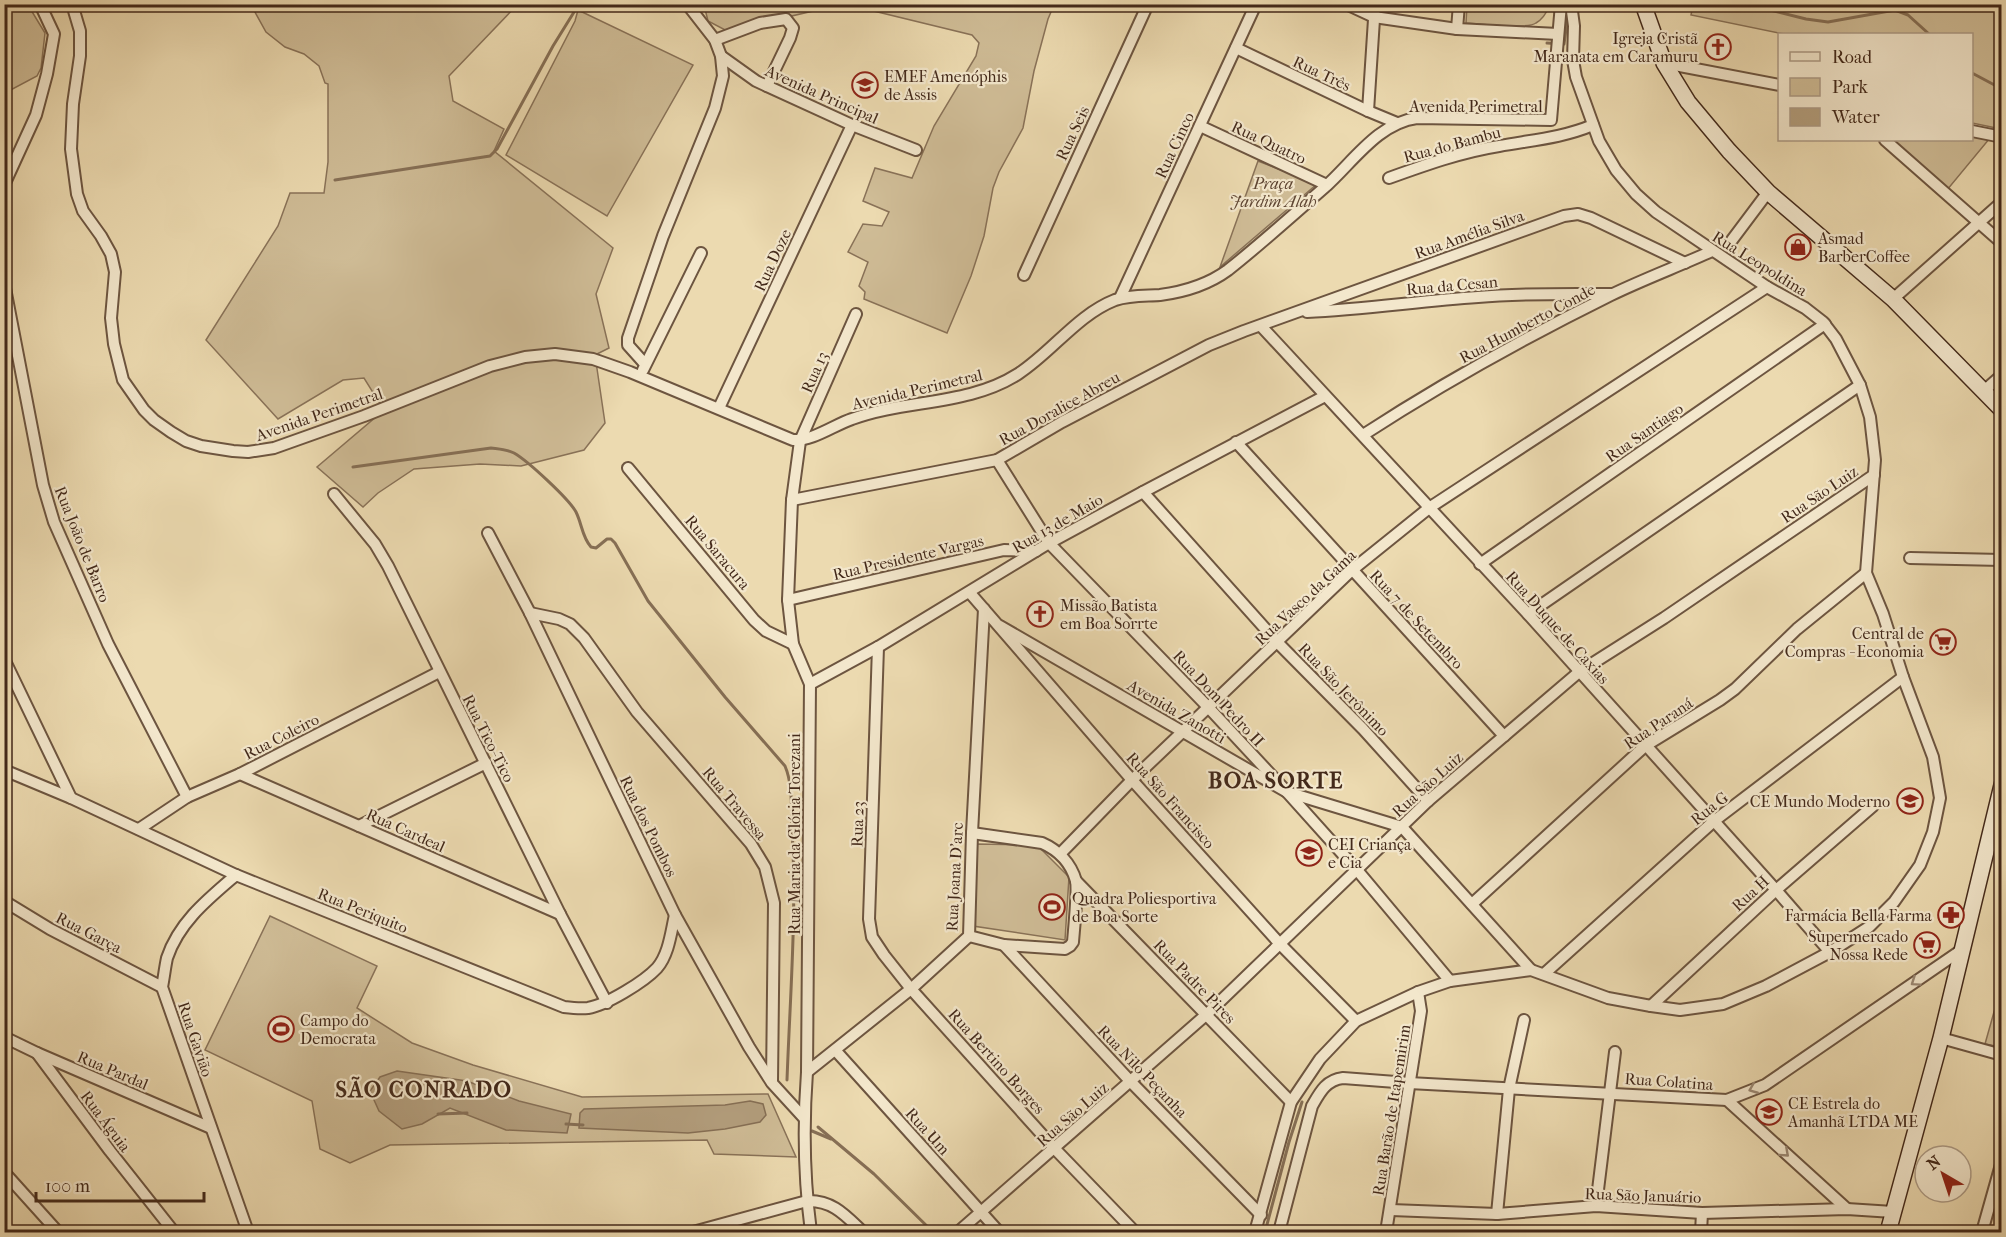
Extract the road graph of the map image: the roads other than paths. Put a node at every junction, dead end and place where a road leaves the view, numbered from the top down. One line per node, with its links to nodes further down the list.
1 (40, 4): 31 (street)
2 (72, 4): 53 (street, Avenida Perimetral)
3 (687, 4): 15 (street)
4 (1256, 4): 16 (street, Rua Cinco)
5 (1346, 4): 12 (street)
6 (1375, 4): 12 (street)
7 (1459, 4): 13 (street)
8 (1561, 4): 14 (street, Avenida Perimetral)
9 (1571, 4): 24 (street, Rua Leopoldina)
10 (1643, 4): 18 (street)
11 (1146, 5): 41 (street, Rua Seis)
12 (1374, 17): 13 (street); 21 (street)
13 (1457, 29): 14 (street)
14 (1558, 34): 22 (street, Avenida Perimetral)
15 (715, 40): 17 (street); 20 (street)
16 (1236, 48): 21 (street, Rua Três); 25 (street, Rua Cinco)
17 (721, 56): 20 (street, Avenida Principal); 51 (street)
18 (1664, 63): 19 (street); 33 (street)
19 (1778, 85)
20 (767, 86): 23 (street, Avenida Principal)
21 (1368, 111): 22 (street, Rua Três)
22 (1397, 123): 32 (street, Avenida Perimetral)
23 (852, 125): 29 (street, Avenida Principal); 57 (street, Rua Doze)
24 (1593, 125): 30 (street, Rua do Bambu); 38 (street, Rua Leopoldina)
25 (1200, 126): 32 (street, Rua Quatro); 45 (street, Rua Cinco)
26 (1973, 131): 27 (street)
27 (2001, 137)
28 (1886, 141): 35 (street)
29 (916, 150)
30 (1389, 178)
31 (4, 185)
32 (1327, 185): 45 (street, Avenida Perimetral)
33 (1768, 192): 36 (street); 46 (street)
34 (2001, 202): 35 (street)
35 (1979, 221): 37 (street); 46 (street)
36 (1732, 240)
37 (2001, 243)
38 (1712, 251): 40 (street, Rua Humberto Conde); 43 (street, Rua Leopoldina)
39 (701, 253): 51 (street)
40 (1685, 263): 44 (street, Rua Humberto Conde); 47 (street, Rua Amélia Silva)
41 (1024, 275)
42 (4, 283): 102 (street, Rua João de Barro)
43 (1767, 287): 49 (street, Rua Leopoldina); 68 (street, Rua Vasco da Gama)
44 (1613, 294): 47 (street, Rua da Cesan); 59 (street, Rua Humberto Conde)
45 (1120, 298): 60 (street, Avenida Perimetral)
46 (1893, 299): 55 (street)
47 (1295, 313): 50 (street, Rua Amélia Silva)
48 (856, 314): 60 (street, Rua 13)
49 (1825, 324): 54 (street, Rua Leopoldina); 74 (street, Rua Santiago)
50 (1260, 326): 56 (street, Rua Duque de Caxias); 62 (street, Rua Doralice Abreu)
51 (645, 364): 53 (street)
52 (2001, 375): 55 (street)
53 (640, 376): 57 (street, Avenida Perimetral)
54 (1860, 386): 64 (street, Rua Leopoldina); 81 (street)
55 (1984, 390): 58 (street)
56 (1325, 396): 59 (street, Rua Duque de Caxias); 61 (street, Rua 13 de Maio)
57 (719, 408): 60 (street, Avenida Perimetral)
58 (2001, 410)
59 (1363, 435): 68 (street, Rua Duque de Caxias)
60 (800, 441): 67 (street, Rua Maria da Glória Torezani)
61 (1236, 442): 65 (street, Rua 13 de Maio); 75 (street, Rua 7 de Setembro)
62 (997, 459): 67 (street, Rua Doralice Abreu); 70 (street, Rua Dom Pedro II)
63 (628, 468): 84 (street, Rua Saracura)
64 (1874, 475): 76 (street, Rua Leopoldina); 88 (street, Rua São Luiz)
65 (1143, 492): 70 (street, Rua 13 de Maio); 83 (street, Rua São Jerônimo)
66 (334, 494): 87 (street, Rua Tico-Tico)
67 (792, 500): 78 (street, Rua Maria da Glória Torezani)
68 (1429, 508): 74 (street, Rua Duque de Caxias); 75 (street, Rua Vasco da Gama)
69 (488, 533): 80 (street, Rua dos Pombos)
70 (1049, 543): 71 (street, Rua 13 de Maio); 92 (street, Rua Dom Pedro II)
71 (1036, 551): 77 (street, Rua 13 de Maio); 78 (street, Rua Presidente Vargas)
72 (1910, 558): 73 (street)
73 (2001, 560)
74 (1480, 564): 81 (street, Rua Duque de Caxias)
75 (1352, 570): 83 (street, Rua Vasco da Gama); 94 (street, Rua 7 de Setembro)
76 (1866, 573): 90 (street); 95 (street, Rua Paraná)
77 (969, 593): 79 (street, Rua São Francisco); 85 (street, Rua 13 de Maio)
78 (788, 600): 84 (street, Rua Maria da Glória Torezani)
79 (984, 609): 82 (street, Rua São Francisco); 111 (street, Rua Joana D'arc)
80 (530, 614): 120 (street, Rua dos Pombos); 145 (street, Rua Travessa)
81 (1528, 614): 88 (street, Rua Duque de Caxias)
82 (1000, 626): 93 (street, Avenida Zanotti); 99 (street, Rua São Francisco)
83 (1278, 643): 92 (street, Rua Vasco da Gama); 104 (street, Rua São Jerônimo)
84 (793, 644): 91 (street, Rua Maria da Glória Torezani)
85 (878, 647): 91 (street, Rua 13 de Maio); 130 (street, Rua 23)
86 (4, 659): 89 (street)
87 (439, 672): 96 (street, Rua Tico-Tico); 98 (street, Rua Coleiro)
88 (1579, 672): 94 (street, Rua São Luiz); 95 (street, Rua Duque de Caxias)
89 (9, 677): 103 (street)
90 (1903, 677): 106 (street, Rua G); 125 (street)
91 (810, 684): 143 (street, Rua Maria da Glória Torezani)
92 (1208, 707): 93 (street, Rua Vasco da Gama); 101 (street, Rua Dom Pedro II)
93 (1182, 732): 99 (street, Rua Vasco da Gama); 101 (street, Avenida Zanotti)
94 (1504, 736): 104 (street, Rua São Luiz)
95 (1645, 746): 106 (street, Rua Duque de Caxias); 118 (street, Rua Paraná)
96 (486, 763): 108 (street); 119 (street, Rua Tico-Tico)
97 (4, 770): 103 (street, Rua Periquito)
98 (240, 774): 102 (street, Rua Coleiro); 108 (street, Rua Cardeal)
99 (1132, 780): 112 (street, Rua Vasco da Gama); 122 (street, Rua São Francisco)
100 (2001, 785): 107 (street)
101 (1287, 792): 109 (street, Avenida Zanotti); 113 (street, Rua Dom Pedro II)
102 (187, 797): 110 (street, Rua Coleiro)
103 (71, 798): 110 (street, Rua Periquito)
104 (1428, 801): 109 (street, Rua São Luiz)
105 (1873, 806): 116 (street, Rua H)
106 (1714, 821): 116 (street, Rua Duque de Caxias); 127 (street, Rua G)
107 (1998, 821): 124 (street)
108 (359, 826): 119 (street, Rua Cardeal)
109 (1402, 827): 113 (street, Rua São Luiz); 118 (street)
110 (139, 829): 114 (street, Rua Periquito)
111 (972, 833): 112 (street); 121 (street, Rua Joana D'arc)
112 (1060, 854): 115 (street)
113 (1357, 870): 122 (street, Rua São Luiz); 128 (street, Rua Dom Pedro II)
114 (236, 875): 129 (street, Rua Gavião); 132 (street, Rua Periquito)
115 (1076, 882): 123 (street); 134 (street, Rua Padre Pires)
116 (1776, 890): 125 (street, Rua Duque de Caxias); 133 (street, Rua H)
117 (4, 900): 129 (street, Rua Garça)
118 (1472, 904): 126 (street)
119 (560, 914): 132 (street, Rua Tico-Tico)
120 (675, 915): 132 (street, Rua Periquito); 145 (street, Rua dos Pombos)
121 (969, 936): 123 (street); 130 (street, Rua Joana D'arc)
122 (1280, 944): 134 (street, Rua São Luiz); 136 (street, Rua São Francisco)
123 (1004, 945): 144 (street, Rua Nilo Peçanha)
124 (1963, 949): 138 (street); 149 (street, Rua Colatina, one-way to 149)
125 (1830, 952): 133 (street)
126 (1531, 970): 127 (street); 128 (street)
127 (1544, 974): 133 (street)
128 (1450, 981): 131 (street)
129 (162, 987): 152 (street, Rua Gavião)
130 (911, 989): 139 (street, Rua Joana D'arc); 153 (street, Rua Bertino Borges)
131 (1418, 992): 136 (street); 146 (street, Rua Barão de Itapemirim)
132 (607, 1003)
133 (1651, 1006)
134 (1207, 1014): 144 (street, Rua São Luiz); 150 (street, Rua Padre Pires)
135 (1524, 1020): 147 (street)
136 (1356, 1021): 150 (street)
137 (4, 1036): 141 (street, Rua Pardal)
138 (1941, 1038): 142 (street); 161 (street)
139 (836, 1051): 143 (street, Rua Joana D'arc); 160 (street, Rua Um)
140 (1615, 1052): 148 (street)
141 (37, 1053): 152 (street, Rua Pardal); 166 (street, Rua Águia)
142 (2001, 1055)
143 (807, 1072): 151 (street, Rua Maria da Glória Torezani)
144 (1131, 1082): 153 (street, Rua São Luiz); 164 (street, Rua Nilo Peçanha)
145 (772, 1083): 151 (street, Rua dos Pombos)
146 (1409, 1083): 147 (street, Rua Colatina); 159 (street, Rua Barão de Itapemirim); 175 (street, Rua Colatina)
147 (1509, 1089): 148 (street, Rua Colatina); 163 (street)
148 (1610, 1092): 149 (street, Rua Colatina); 157 (street)
149 (1727, 1100): 158 (street, one-way to 158)
150 (1291, 1102): 164 (street)
151 (804, 1118): 156 (street, Rua Maria da Glória Torezani)
152 (210, 1128): 167 (street, Rua Gavião)
153 (1055, 1149): 160 (street, Rua São Luiz); 173 (street, Rua Bertino Borges)
154 (2001, 1161): 179 (street)
155 (4, 1172): 165 (street)
156 (807, 1201): 168 (street); 169 (street, Rua Maria da Glória Torezani); 170 (street)
157 (1596, 1206): 162 (street, Rua São Januário); 163 (street, Rua São Januário)
158 (1847, 1209): 161 (street, Rua São Januário); 162 (street, Rua São Januário)
159 (1391, 1210): 163 (street, Rua São Januário); 176 (street, Rua Barão de Itapemirim)
160 (980, 1211): 171 (street, Rua São Luiz); 172 (street, Rua Um)
161 (1893, 1212): 178 (street)
162 (1702, 1213): 177 (street)
163 (1497, 1214)
164 (1261, 1215): 174 (street)
165 (58, 1233)
166 (174, 1233)
167 (248, 1233)
168 (693, 1233)
169 (811, 1233)
170 (863, 1233)
171 (958, 1233)
172 (999, 1233)
173 (1134, 1233)
174 (1255, 1233)
175 (1279, 1233)
176 (1386, 1233)
177 (1701, 1233)
178 (1888, 1233)
179 (1982, 1233)

